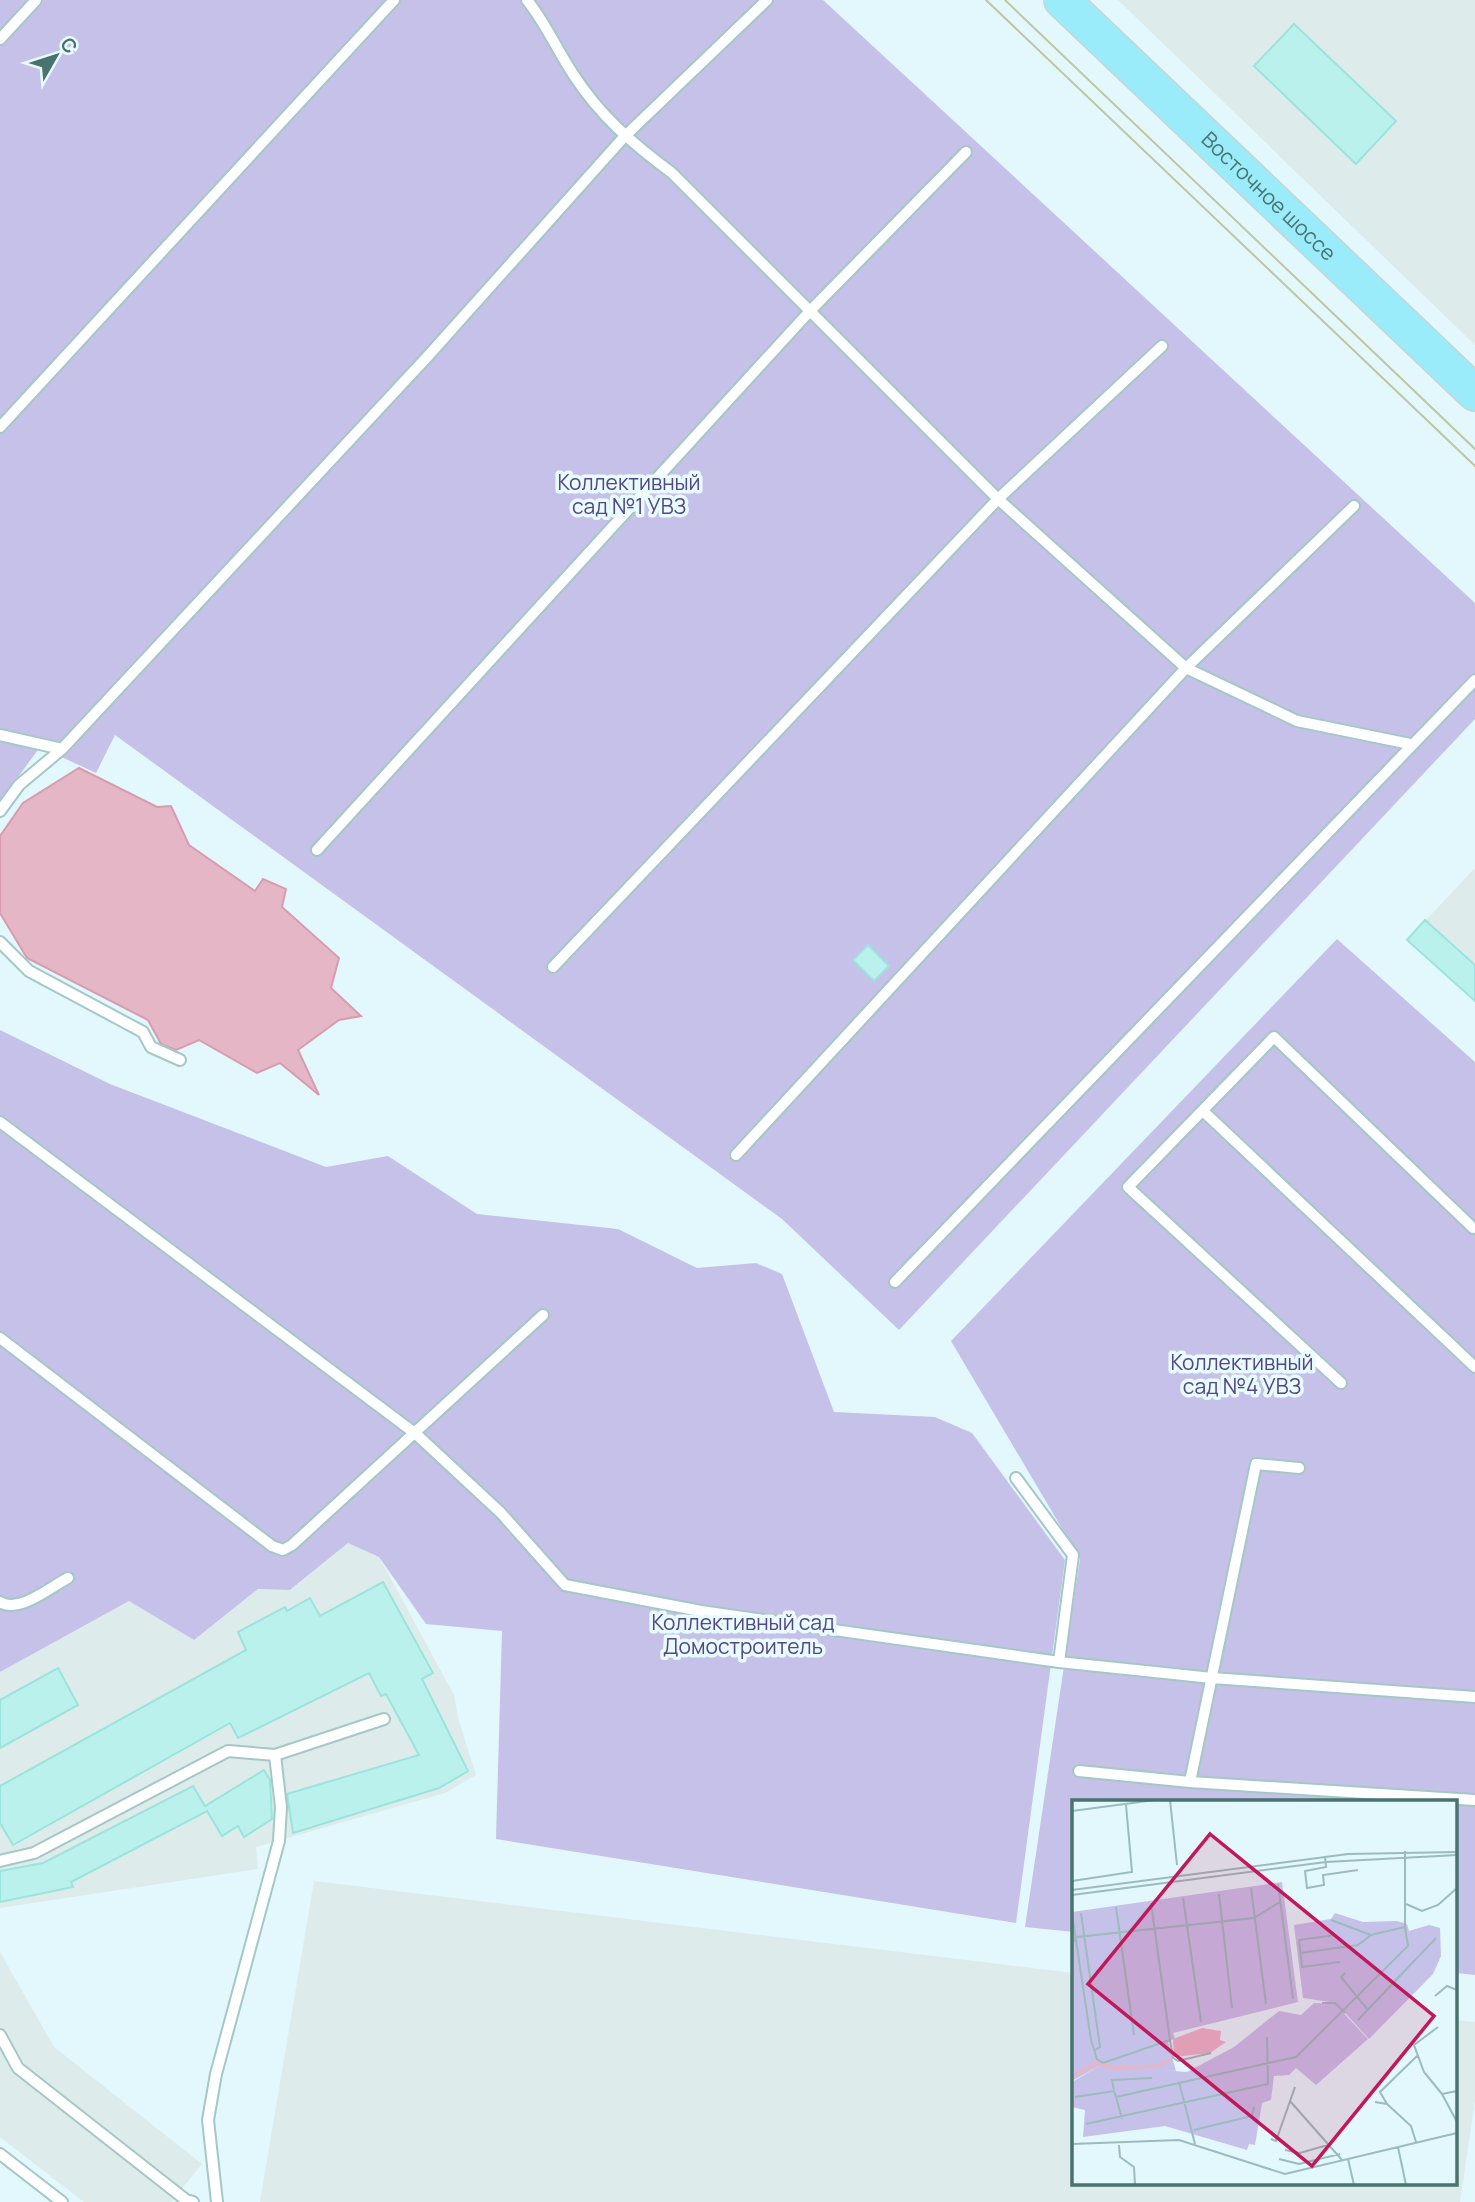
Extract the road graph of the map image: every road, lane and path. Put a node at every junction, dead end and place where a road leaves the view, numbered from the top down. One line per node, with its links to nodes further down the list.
1 (36, 0): 6 (lane)
2 (394, 0): 12 (lane)
3 (527, 0): 7 (lane)
4 (767, 0): 7 (lane)
5 (1062, 0): 11 (main road, Восточное шоссе)
6 (0, 39)
7 (624, 136): 9 (lane); 19 (lane)
8 (966, 152): 9 (lane)
9 (809, 312): 13 (lane); 21 (lane)
10 (1162, 346): 13 (lane)
11 (1475, 393)
12 (0, 427)
13 (998, 499): 15 (lane); 23 (lane)
14 (1354, 506): 15 (lane)
15 (1186, 668): 18 (lane); 27 (lane)
16 (1475, 680): 18 (lane)
17 (0, 735): 19 (lane)
18 (1410, 744): 29 (lane)
19 (62, 750): 20 (lane)
20 (0, 811)
21 (317, 850)
22 (0, 942): 24 (lane)
23 (553, 967)
24 (180, 1060)
25 (1203, 1111): 28 (lane); 32 (lane); 33 (lane)
26 (0, 1122): 34 (lane)
27 (736, 1155)
28 (1473, 1228)
29 (895, 1282)
30 (543, 1315): 34 (lane)
31 (0, 1338): 34 (lane)
32 (1475, 1367)
33 (1341, 1383)
34 (416, 1434): 39 (lane)
35 (1299, 1468): 40 (lane)
36 (1016, 1478): 39 (lane)
37 (68, 1578): 38 (lane)
38 (0, 1602)
39 (1059, 1662): 40 (lane)
40 (1212, 1678): 41 (lane); 45 (lane)
41 (1475, 1698)
42 (384, 1719): 43 (lane)
43 (275, 1755): 47 (lane); 52 (lane)
44 (1079, 1771): 45 (lane)
45 (1190, 1782): 46 (lane)
46 (1475, 1800)
47 (0, 1861)
48 (0, 2035): 51 (lane)
49 (0, 2154): 50 (lane)
50 (62, 2202)
51 (193, 2202)
52 (217, 2202)

